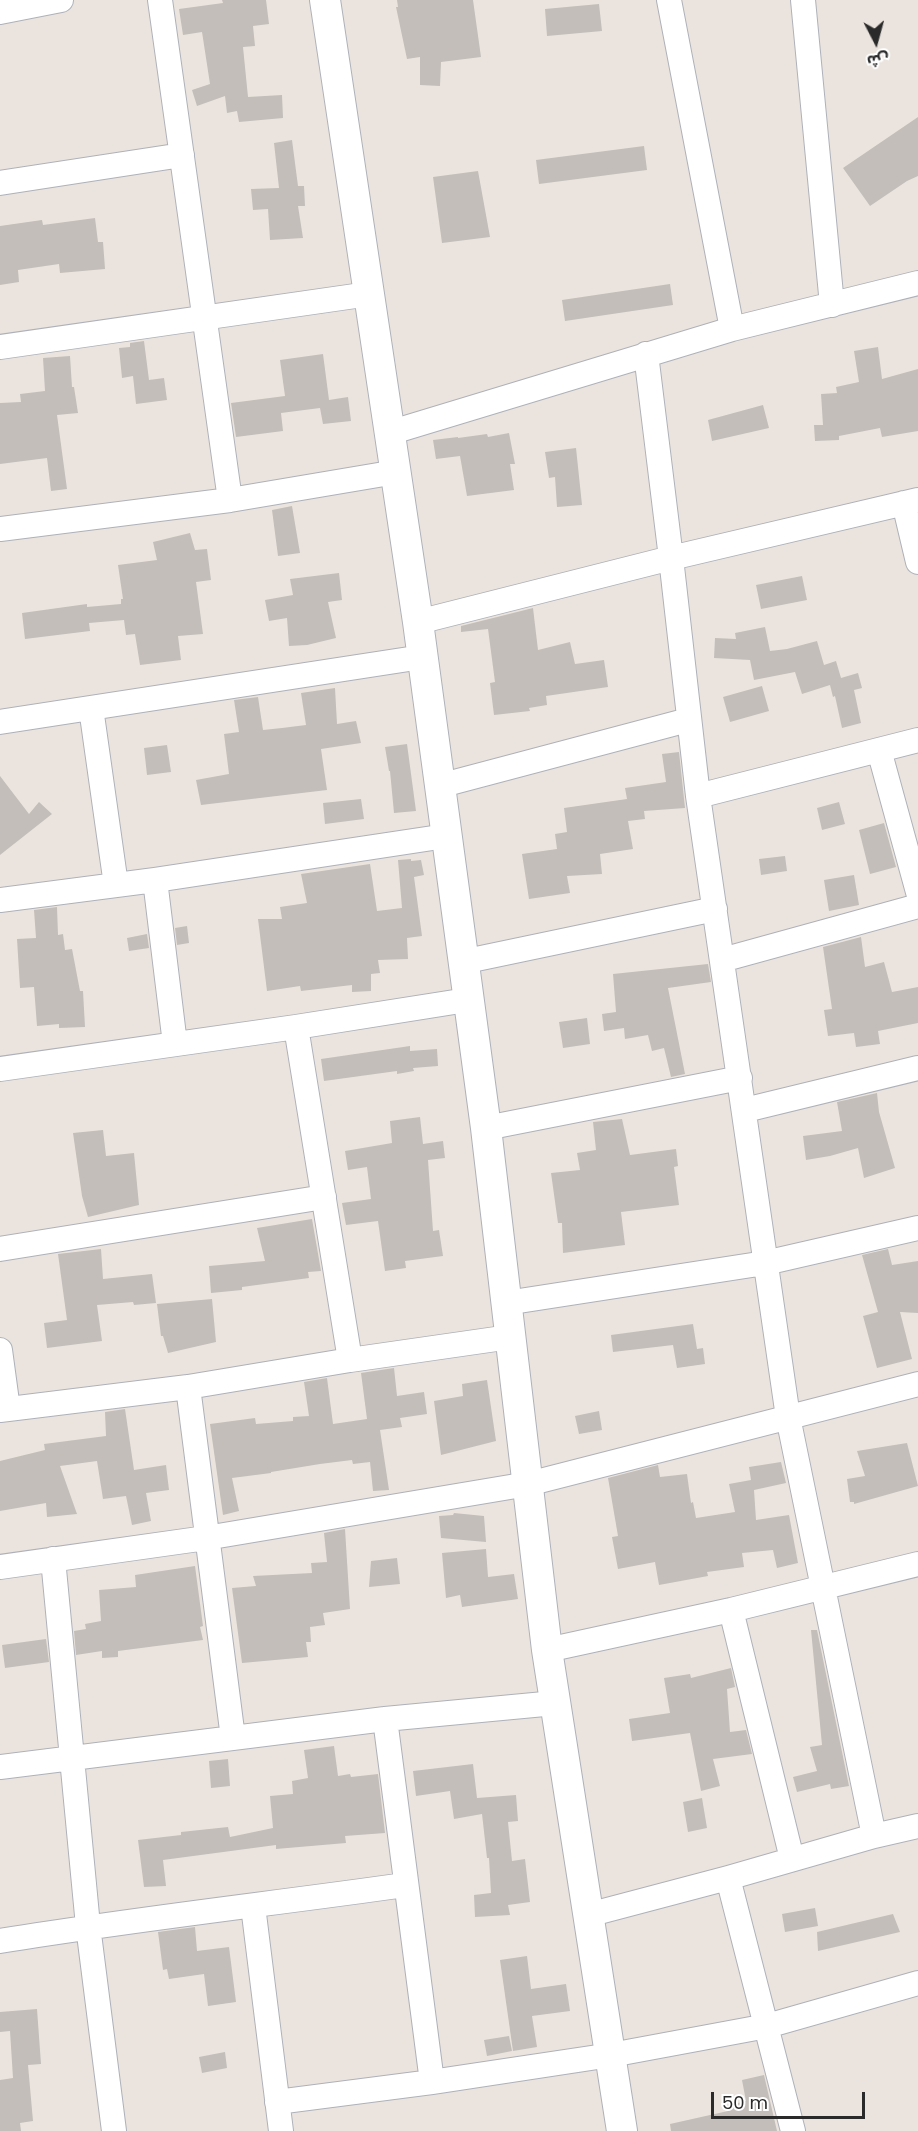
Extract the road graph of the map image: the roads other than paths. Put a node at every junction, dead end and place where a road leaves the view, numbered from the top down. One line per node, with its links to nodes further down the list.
1 (62, 0): 6 (street)
2 (160, 0): 7 (street)
3 (325, 0): 10 (street)
4 (669, 0): 13 (street)
5 (803, 0): 11 (street)
6 (3, 8)
7 (182, 155): 8 (street); 12 (street)
8 (0, 183)
9 (918, 283): 11 (street)
10 (369, 294): 12 (street); 16 (street)
11 (832, 305): 13 (street)
12 (205, 317): 14 (street); 18 (street)
13 (732, 329): 15 (street)
14 (0, 347)
15 (646, 354): 16 (street); 21 (street)
16 (389, 433): 17 (street)
17 (396, 472): 18 (street); 23 (street)
18 (230, 500): 20 (street)
19 (911, 502): 21 (street); 22 (street)
20 (0, 529)
21 (671, 558): 23 (street); 26 (street)
22 (918, 562)
23 (418, 622): 24 (street)
24 (422, 657): 25 (street); 30 (street)
25 (91, 708): 27 (street); 34 (street)
26 (688, 720): 30 (street); 31 (street)
27 (0, 722)
28 (918, 740): 29 (street)
29 (879, 750): 31 (street); 35 (street)
30 (439, 786): 32 (street)
31 (698, 796): 38 (street)
32 (446, 836): 33 (street); 40 (street)
33 (155, 880): 34 (street); 43 (street)
34 (116, 885): 36 (street)
35 (918, 892)
36 (0, 900)
37 (918, 906): 39 (street)
38 (715, 909): 39 (street); 40 (street)
39 (722, 960): 46 (street)
40 (462, 962): 41 (street)
41 (467, 1000): 42 (street); 48 (street)
42 (296, 1027): 43 (street); 49 (street)
43 (175, 1044): 45 (street)
44 (918, 1068): 47 (street)
45 (0, 1069)
46 (740, 1078): 47 (street); 48 (street)
47 (745, 1110): 52 (street)
48 (486, 1128): 53 (street)
49 (324, 1197): 51 (street); 56 (street)
50 (918, 1228): 52 (street)
51 (0, 1249)
52 (765, 1263): 53 (street); 60 (street)
53 (506, 1303): 54 (street)
54 (510, 1337): 56 (street); 61 (street)
55 (0, 1350): 59 (street)
56 (350, 1359): 58 (street)
57 (918, 1384): 60 (street)
58 (188, 1387): 59 (street); 62 (street)
59 (4, 1409)
60 (788, 1417): 61 (street); 66 (street)
61 (528, 1484): 62 (street); 68 (street)
62 (206, 1538): 63 (street); 71 (street)
63 (53, 1559): 65 (street); 72 (street)
64 (918, 1564): 66 (street)
65 (0, 1567)
66 (824, 1586): 67 (street); 75 (street)
67 (730, 1610): 68 (street); 76 (street)
68 (547, 1650): 69 (street)
69 (555, 1703): 70 (street); 80 (street)
70 (385, 1719): 71 (street); 78 (street)
71 (232, 1738): 72 (street)
72 (73, 1756): 73 (street); 81 (street)
73 (0, 1767)
74 (918, 1826): 75 (street)
75 (874, 1836): 76 (street)
76 (792, 1859): 77 (street)
77 (728, 1878): 80 (street); 84 (street)
78 (405, 1885): 79 (street); 86 (street)
79 (253, 1906): 81 (street); 87 (street)
80 (588, 1915): 85 (street)
81 (88, 1926): 82 (street); 88 (street)
82 (0, 1941)
83 (918, 1983): 84 (street)
84 (767, 2026): 85 (street); 91 (street)
85 (611, 2055): 86 (street); 90 (street)
86 (432, 2082): 87 (street)
87 (277, 2102): 89 (street)
88 (114, 2131)
89 (281, 2131)
90 (622, 2131)
91 (793, 2131)

